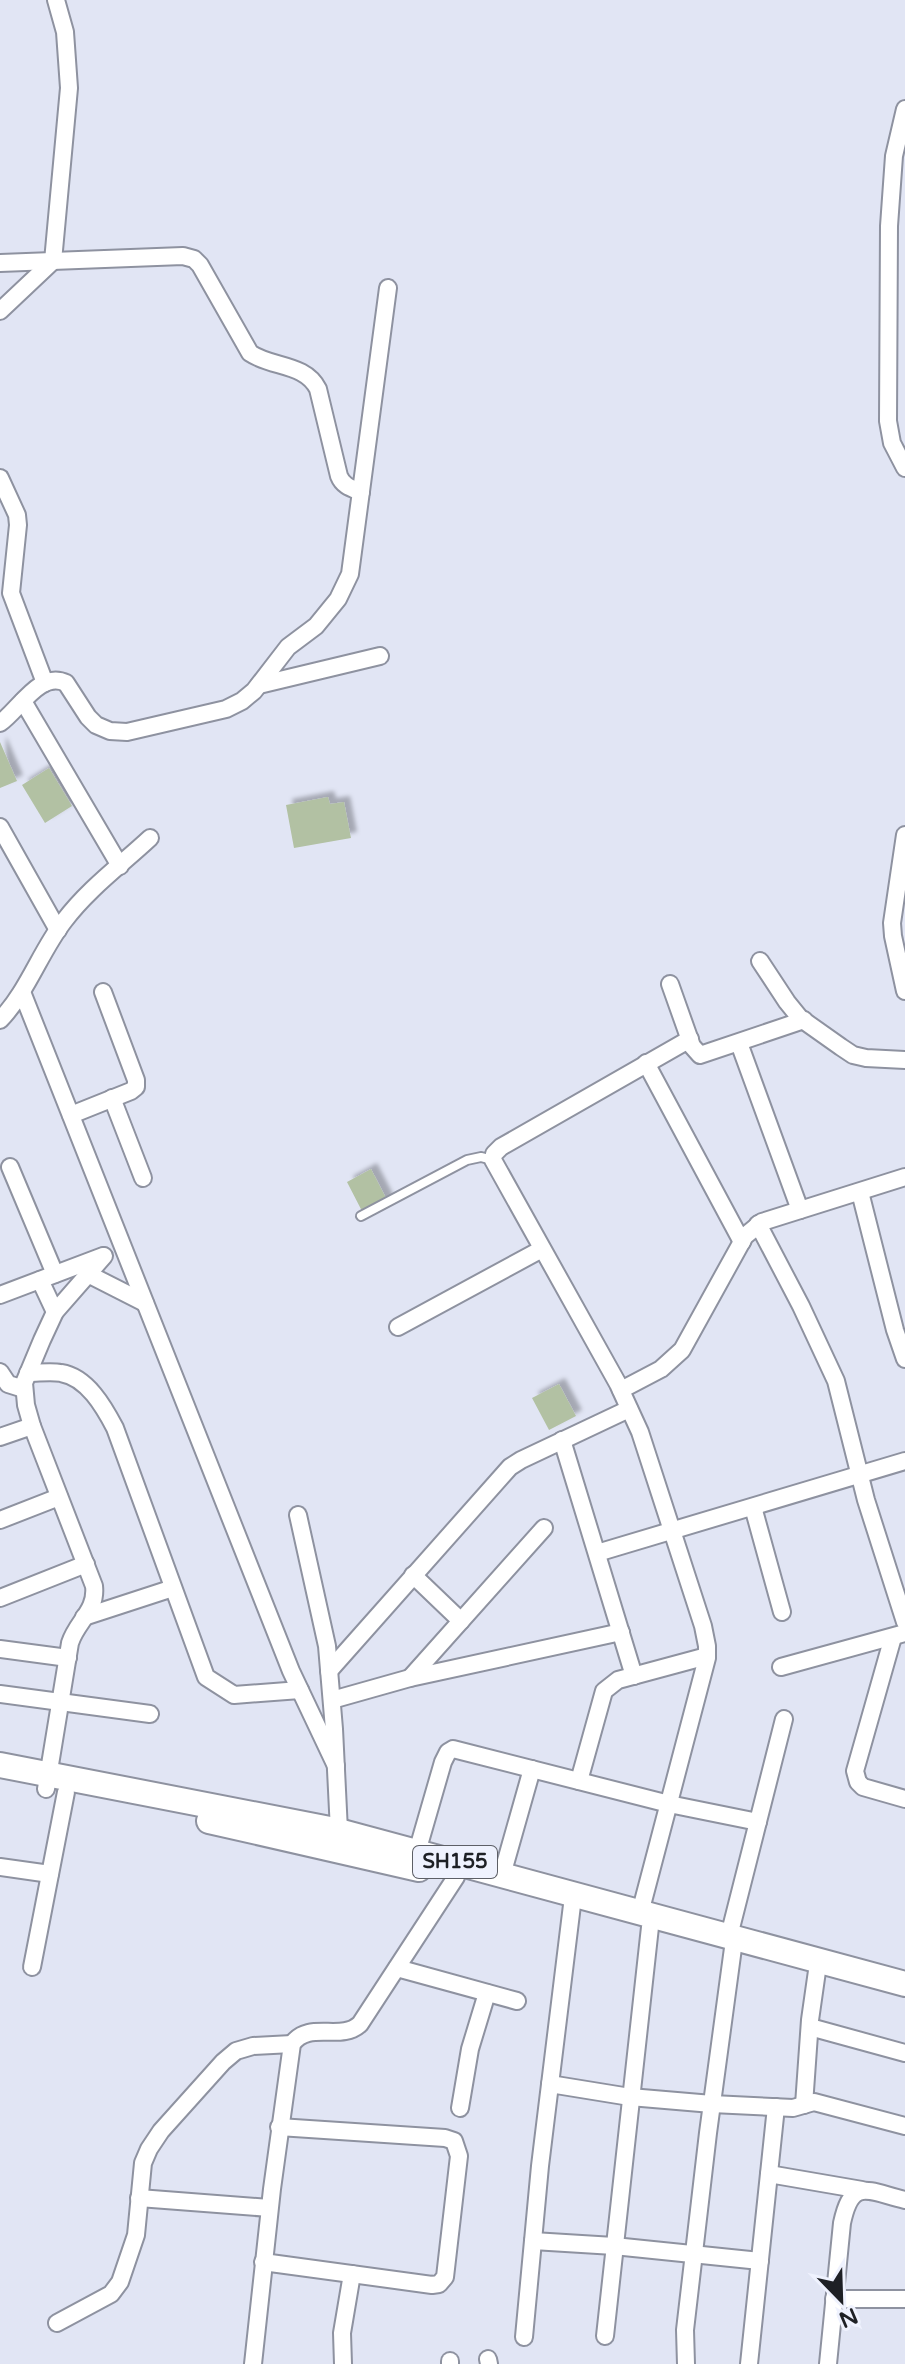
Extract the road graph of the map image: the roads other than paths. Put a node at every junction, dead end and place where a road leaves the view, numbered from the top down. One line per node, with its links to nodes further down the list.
1 (56, 0): 4 (street)
2 (905, 109): 3 (street)
3 (898, 211): 8 (street)
4 (53, 261): 5 (street); 7 (street); 11 (street)
5 (0, 263)
6 (388, 288): 11 (street)
7 (0, 311)
8 (897, 390): 9 (street)
9 (905, 468)
10 (0, 478): 13 (street)
11 (361, 492): 14 (street)
12 (380, 656): 14 (street)
13 (45, 683): 14 (street); 15 (street)
14 (259, 685)
15 (23, 701): 16 (street); 20 (street)
16 (0, 723)
17 (1, 831): 21 (street)
18 (905, 835): 24 (street)
19 (150, 838): 20 (street)
20 (120, 866): 21 (street)
21 (58, 930): 25 (street)
22 (760, 961): 28 (street)
23 (670, 984): 29 (street)
24 (905, 991)
25 (22, 992): 27 (street); 34 (street)
26 (103, 992): 33 (street)
27 (0, 1020)
28 (804, 1020): 30 (street); 31 (street)
29 (690, 1039): 30 (street); 32 (street)
30 (739, 1043): 40 (street)
31 (905, 1060)
32 (646, 1063): 35 (street); 43 (street)
33 (112, 1098): 34 (street); 38 (street)
34 (71, 1115): 44 (street)
35 (493, 1160): 41 (lane); 45 (street)
36 (10, 1167): 48 (street)
37 (905, 1177): 39 (street)
38 (143, 1178)
39 (860, 1192): 40 (street); 53 (street)
40 (800, 1210): 42 (street)
41 (361, 1216)
42 (758, 1224): 43 (street); 62 (street)
43 (742, 1242): 56 (street)
44 (124, 1249): 46 (street); 50 (street)
45 (542, 1249): 52 (street); 56 (street)
46 (104, 1256): 47 (street); 48 (street)
47 (88, 1274): 50 (street); 51 (street)
48 (48, 1277): 49 (street); 51 (street)
49 (0, 1295)
50 (145, 1303): 87 (street)
51 (55, 1312): 55 (street)
52 (398, 1327)
53 (905, 1359)
54 (0, 1372): 55 (street)
55 (26, 1381): 58 (street); 72 (street)
56 (621, 1390): 57 (street)
57 (629, 1409): 60 (street); 68 (street)
58 (32, 1426): 59 (street); 63 (street)
59 (0, 1437)
60 (562, 1440): 69 (street); 71 (street)
61 (905, 1461): 62 (street)
62 (860, 1475): 64 (street); 77 (street)
63 (59, 1497): 66 (street); 70 (street)
64 (753, 1507): 68 (street); 74 (street)
65 (298, 1515): 84 (street)
66 (0, 1520)
67 (544, 1528): 76 (street)
68 (673, 1532): 69 (street); 81 (street)
69 (597, 1553): 78 (street)
70 (86, 1564): 73 (street); 75 (street)
71 (413, 1575): 76 (street); 84 (street)
72 (173, 1588): 75 (street); 87 (street)
73 (0, 1598)
74 (782, 1612)
75 (84, 1617): 82 (street)
76 (461, 1621): 86 (street)
77 (905, 1622)
78 (621, 1632): 85 (street); 86 (street)
79 (899, 1635): 83 (street); 99 (street)
80 (0, 1649): 82 (street)
81 (707, 1656): 85 (street); 100 (street)
82 (68, 1658): 90 (street)
83 (781, 1667)
84 (329, 1671): 89 (street)
85 (634, 1676): 97 (street)
86 (410, 1678): 89 (street)
87 (300, 1690): 94 (street)
88 (0, 1694): 90 (street)
89 (332, 1700): 94 (street)
90 (61, 1703): 91 (street); 98 (street)
91 (150, 1714)
92 (784, 1719): 101 (street)
93 (0, 1765): 98 (main road, SH155)
94 (336, 1766): 102 (street)
95 (532, 1769): 97 (street); 103 (street); 106 (street)
96 (0, 1780): 98 (main road, SH155)
97 (579, 1781): 100 (street)
98 (54, 1785): 102 (main road, SH155); 105 (street); 107 (main road, SH155)
99 (904, 1793)
100 (669, 1804): 101 (street); 109 (street)
101 (758, 1822): 110 (street)
102 (339, 1831): 103 (main road, SH155)
103 (417, 1852): 106 (main road, SH155)
104 (0, 1867): 105 (street)
105 (50, 1874): 111 (street)
106 (502, 1875): 109 (main road, SH155)
107 (456, 1877): 108 (main road, SH155); 112 (street)
108 (572, 1905): 109 (main road, SH155); 120 (street)
109 (645, 1920): 110 (main road, SH155); 121 (street)
110 (731, 1942): 113 (main road, SH155); 114 (main road, SH155); 122 (street)
111 (32, 1967)
112 (397, 1968): 115 (street); 118 (street)
113 (817, 1971): 114 (main road, SH155); 117 (street)
114 (904, 1985)
115 (487, 1993): 116 (street); 125 (street)
116 (517, 2001)
117 (810, 2027): 119 (street); 123 (street)
118 (292, 2044): 127 (street); 130 (street)
119 (905, 2053)
120 (550, 2084): 121 (street); 133 (street)
121 (630, 2097): 122 (street); 134 (street)
122 (712, 2104): 124 (street); 135 (street)
123 (804, 2105): 124 (street); 126 (street)
124 (776, 2107): 128 (street)
125 (460, 2108)
126 (905, 2126)
127 (279, 2127): 132 (street); 138 (street)
128 (769, 2174): 129 (street); 136 (street)
129 (864, 2191): 131 (street); 139 (street)
130 (139, 2198): 132 (street); 141 (street)
131 (905, 2200)
132 (269, 2208): 137 (street)
133 (533, 2241): 134 (street); 143 (street)
134 (614, 2246): 135 (street); 142 (street)
135 (694, 2255): 136 (street); 146 (street)
136 (760, 2261): 147 (street)
137 (263, 2262): 138 (street); 144 (street)
138 (352, 2274): 145 (street)
139 (834, 2299): 140 (street); 148 (street)
140 (905, 2299)
141 (57, 2323)
142 (605, 2336)
143 (524, 2337)
144 (253, 2364)
145 (343, 2364)
146 (686, 2364)
147 (749, 2364)
148 (828, 2364)

